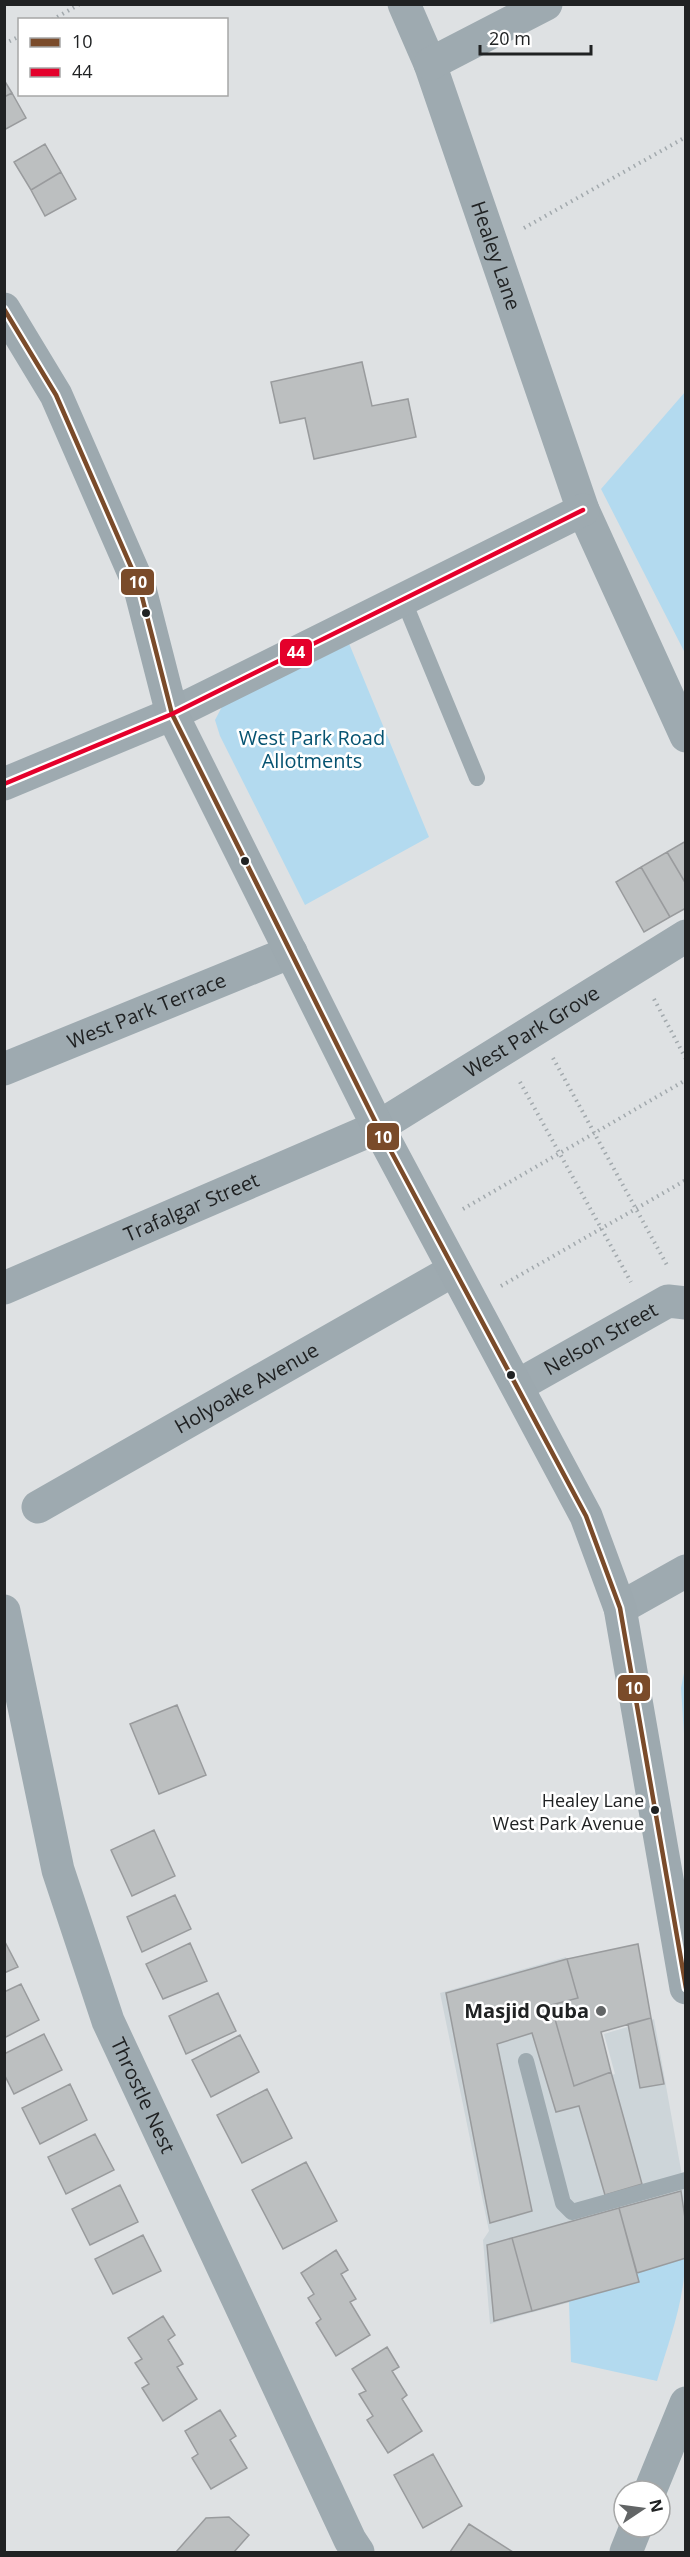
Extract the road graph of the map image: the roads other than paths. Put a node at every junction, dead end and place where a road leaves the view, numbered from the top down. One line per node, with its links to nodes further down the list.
1 (404, 4): 3 (street, Healey Lane)
2 (546, 4): 3 (street)
3 (430, 64): 6 (street, Healey Lane)
4 (4, 309): 5 (main road)
5 (14, 344): 8 (main road)
6 (583, 510): 7 (street); 9 (street, Healey Lane)
7 (403, 599): 8 (street); 10 (lane)
8 (172, 714): 11 (street); 13 (main road)
9 (686, 736)
10 (477, 778)
11 (4, 784)
12 (686, 936): 15 (street, West Park Grove)
13 (291, 952): 14 (street, West Park Terrace); 15 (main road)
14 (4, 1069)
15 (378, 1127): 16 (main road); 17 (street, Trafalgar Street)
16 (454, 1270): 19 (main road); 20 (street, Holyoake Avenue)
17 (4, 1288)
18 (667, 1305): 19 (street, Nelson Street)
19 (517, 1386): 22 (main road)
20 (38, 1508)
21 (686, 1571): 22 (street)
22 (620, 1608): 25 (main road)
23 (4, 1611): 24 (street, Throstle Nest)
24 (15, 1711): 30 (street, Throstle Nest)
25 (686, 1988)
26 (525, 2061): 27 (lane)
27 (686, 2180)
28 (686, 2403): 29 (main road)
29 (655, 2479)
30 (346, 2548)

